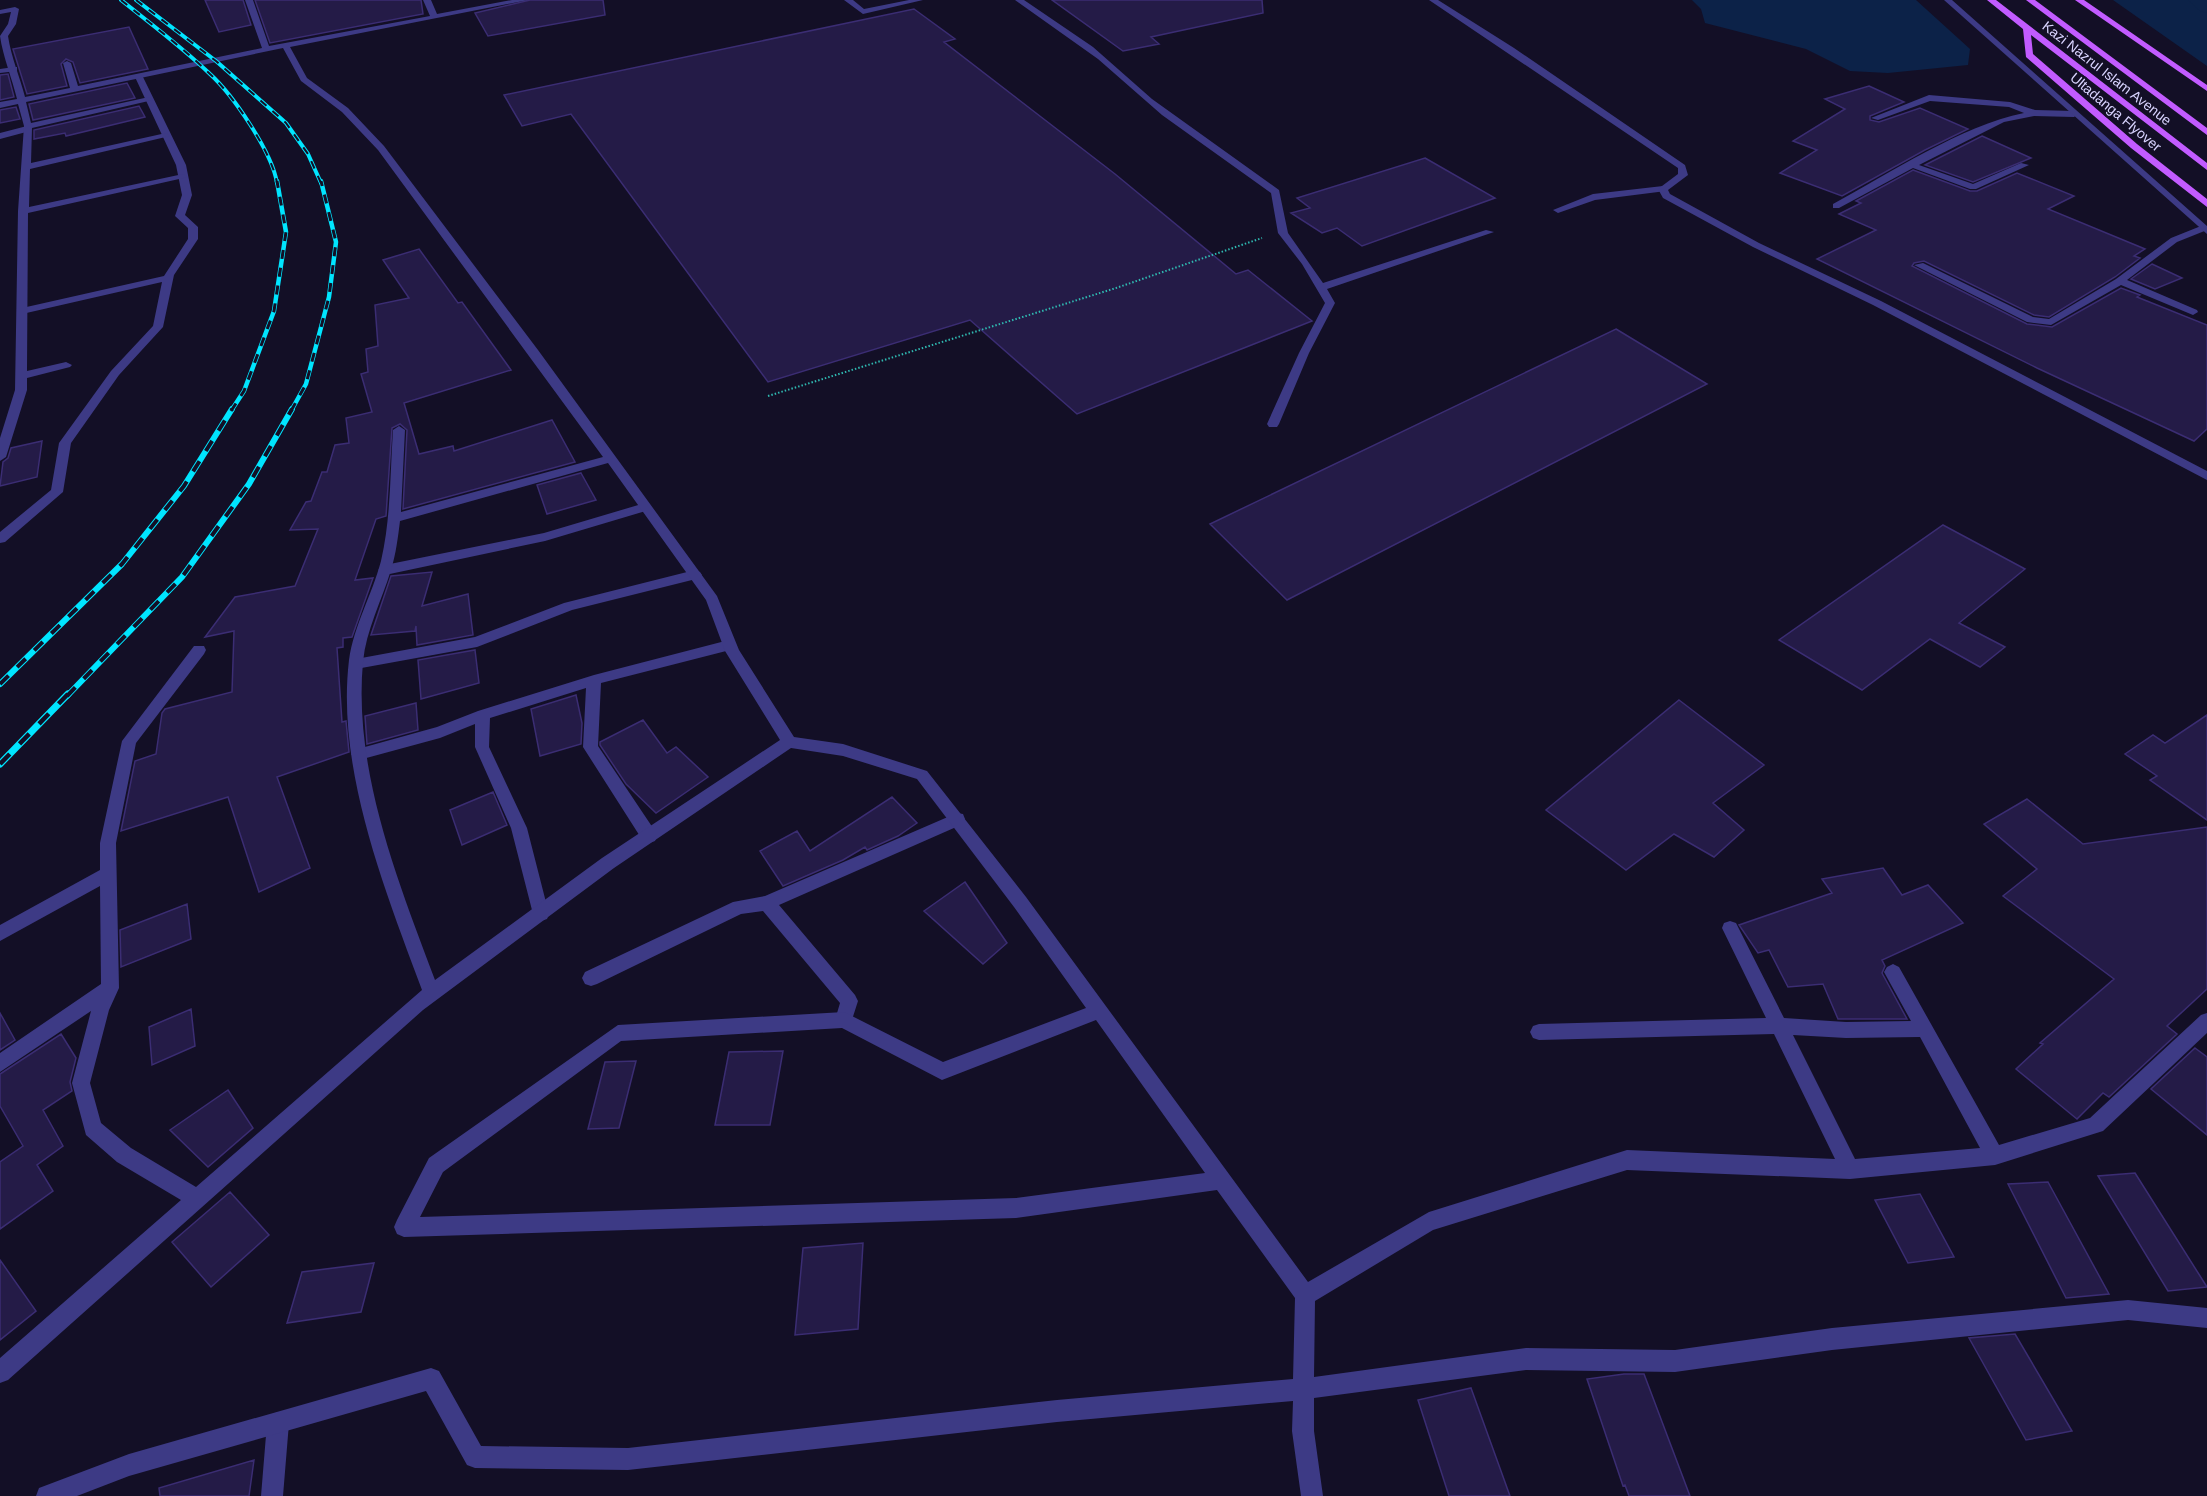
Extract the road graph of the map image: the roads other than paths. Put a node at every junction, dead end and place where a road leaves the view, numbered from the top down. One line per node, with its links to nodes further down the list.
1 (249, 0): 16 (street)
2 (427, 0): 13 (street)
3 (524, 0): 13 (street)
4 (848, 0): 5 (street)
5 (919, 0)
6 (1019, 0): 48 (street)
7 (1433, 0): 38 (street)
8 (1948, 0): 27 (street)
9 (1991, 0): 14 (main road, Kazi Nazrul Islam Avenue)
10 (2030, 0): 30 (main road, Kazi Nazrul Islam Avenue)
11 (2079, 0): 21 (main road)
12 (0, 12): 18 (street)
13 (435, 17): 15 (street)
14 (2027, 28): 36 (main road, Kazi Nazrul Islam Avenue); 39 (main road, Ultadanga Flyover)
15 (286, 46): 16 (street); 56 (street)
16 (266, 49): 20 (street)
17 (67, 63): 22 (street)
18 (14, 69): 19 (street); 24 (street)
19 (0, 71)
20 (139, 77): 22 (street); 23 (street)
21 (2207, 89)
22 (75, 91): 24 (street)
23 (149, 100): 29 (street); 32 (street)
24 (21, 102): 25 (street); 29 (street)
25 (0, 105)
26 (2034, 113): 27 (street); 28 (street); 33 (street)
27 (2074, 114): 43 (street)
28 (1875, 118)
29 (27, 127): 31 (street); 35 (street)
30 (2207, 132)
31 (0, 136)
32 (166, 136): 35 (street); 37 (street)
33 (1912, 165): 34 (street); 40 (street)
34 (2024, 165)
35 (26, 167): 42 (street)
36 (2207, 167)
37 (183, 177): 42 (street); 46 (street)
38 (1663, 189): 41 (street); 57 (street)
39 (2207, 204)
40 (1836, 206)
41 (1558, 210)
42 (23, 211): 49 (street)
43 (2206, 229): 47 (street)
44 (1489, 232): 48 (street)
45 (1919, 265): 47 (street)
46 (168, 278): 49 (street); 60 (street)
47 (2120, 281): 50 (street)
48 (1321, 287): 53 (street)
49 (22, 310): 52 (street)
50 (2193, 312)
51 (66, 365): 52 (street)
52 (21, 376): 55 (street)
53 (1273, 424)
54 (399, 430): 59 (street)
55 (0, 457)
56 (610, 459): 58 (street); 59 (street)
57 (2207, 476)
58 (645, 507): 61 (street); 62 (street)
59 (394, 518): 61 (street)
60 (0, 540)
61 (385, 570): 65 (street)
62 (695, 575): 63 (street); 65 (street)
63 (729, 645): 66 (street); 68 (street)
64 (199, 650): 72 (street)
65 (356, 664): 69 (street)
66 (594, 680): 67 (street); 71 (street)
67 (483, 715): 69 (street); 74 (street)
68 (789, 742): 70 (street); 71 (street)
69 (358, 754): 80 (street)
70 (957, 819): 73 (street); 81 (street)
71 (649, 836): 74 (street)
72 (107, 874): 76 (street); 79 (street)
73 (767, 903): 78 (street); 82 (street)
74 (541, 914): 80 (street)
75 (1730, 928): 84 (street)
76 (0, 934)
77 (1893, 972): 85 (street)
78 (591, 978)
79 (110, 988): 87 (street); 91 (street)
80 (432, 995): 91 (street)
81 (1099, 1011): 82 (street); 90 (street)
82 (844, 1020): 90 (street)
83 (2207, 1021): 88 (street)
84 (1779, 1026): 85 (street); 86 (street); 89 (street)
85 (1925, 1029): 88 (street)
86 (1539, 1032)
87 (0, 1063)
88 (1995, 1156): 89 (street)
89 (1850, 1169): 92 (street)
90 (1221, 1180): 92 (street)
91 (198, 1199): 94 (street)
92 (1305, 1294): 95 (street)
93 (2207, 1318): 95 (street)
94 (0, 1372)
95 (1302, 1389): 96 (street); 99 (street)
96 (278, 1423): 97 (street); 98 (street)
97 (47, 1496)
98 (272, 1496)
99 (1312, 1496)

